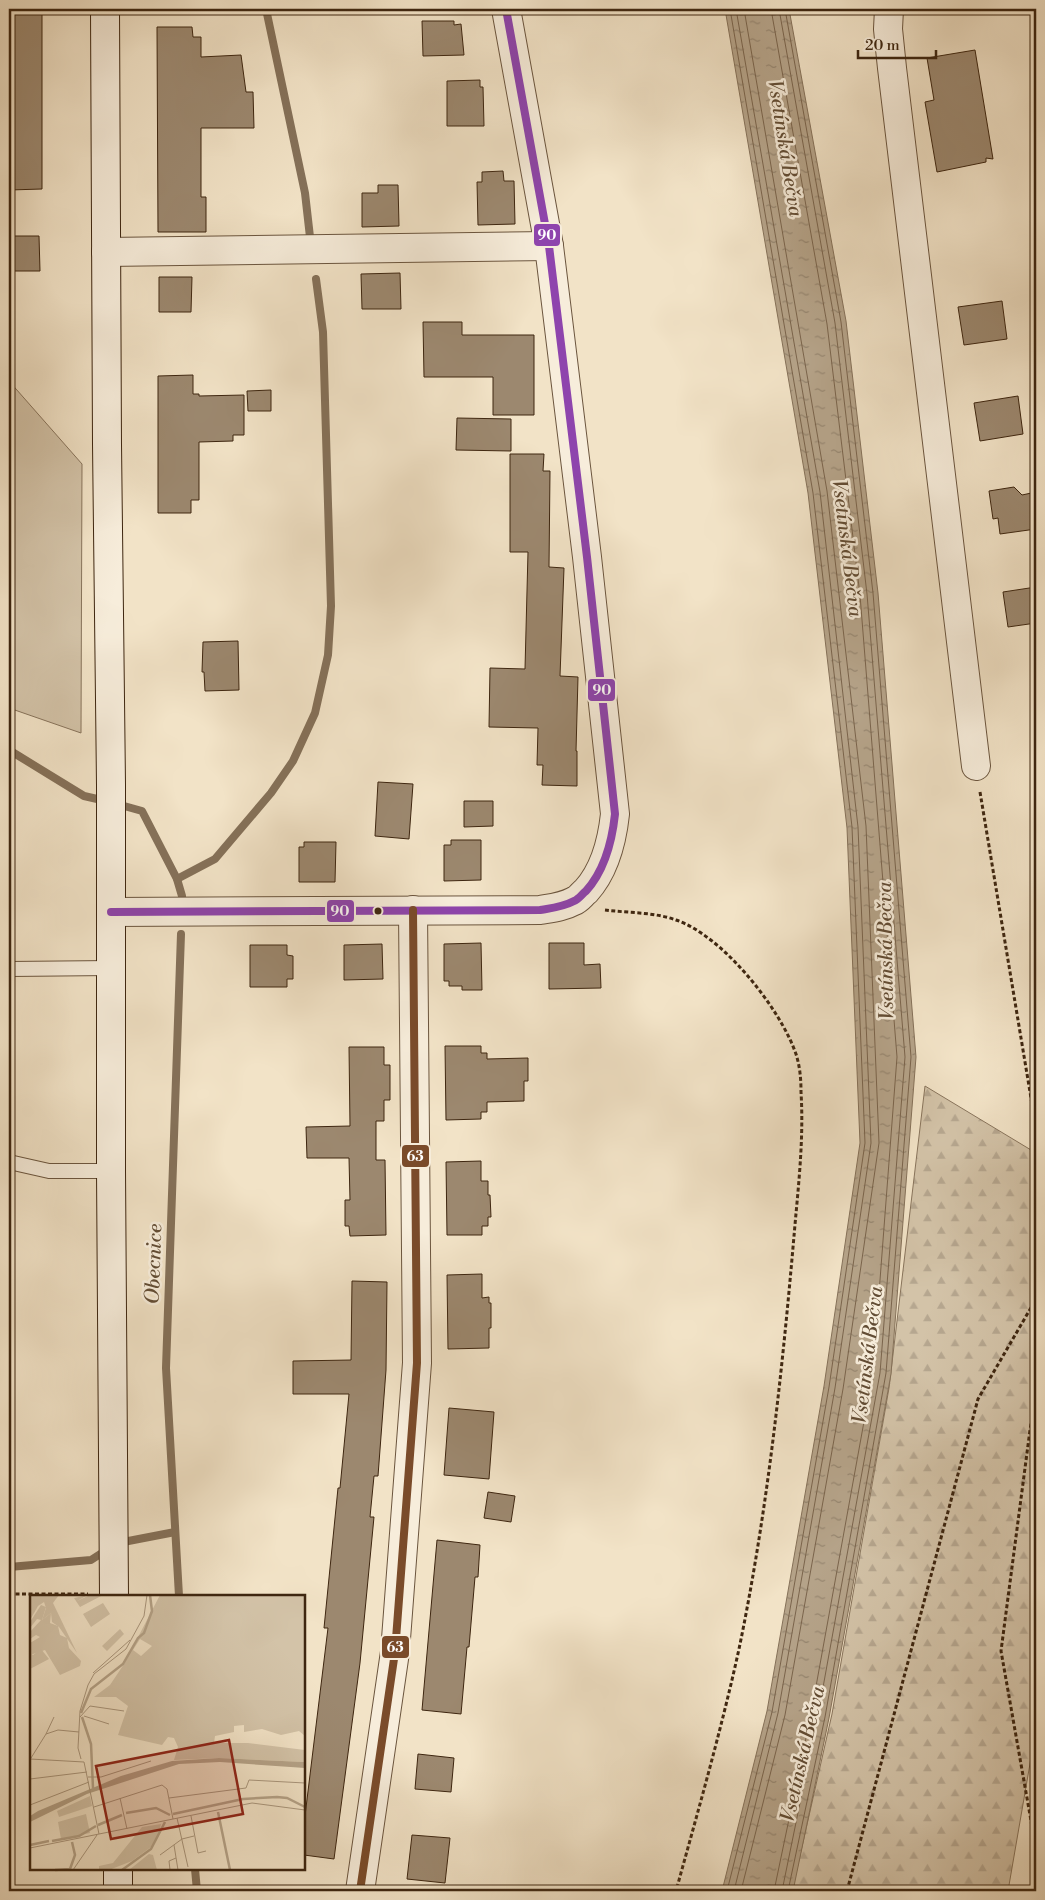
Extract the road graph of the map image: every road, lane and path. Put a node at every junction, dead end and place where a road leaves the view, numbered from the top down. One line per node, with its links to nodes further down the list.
1 (105, 9): 5 (street)
2 (506, 9): 4 (street)
3 (888, 9): 6 (street)
4 (549, 246): 5 (street); 7 (street)
5 (106, 252): 9 (street)
6 (976, 766): 12 (path)
7 (576, 900): 8 (street); 24 (path)
8 (414, 910): 9 (street); 23 (street)
9 (111, 912): 10 (street)
10 (111, 968): 11 (lane); 14 (street)
11 (9, 970)
12 (1036, 1128)
13 (9, 1162): 14 (lane)
14 (111, 1171): 18 (street)
15 (1036, 1299): 25 (path)
16 (1036, 1396): 20 (path)
17 (9, 1594): 18 (path)
18 (114, 1595)
19 (1036, 1808): 20 (path)
20 (1033, 1832): 26 (path)
21 (118, 1870): 22 (street)
22 (118, 1891)
23 (360, 1891)
24 (676, 1891)
25 (847, 1891)
26 (1034, 1891)

